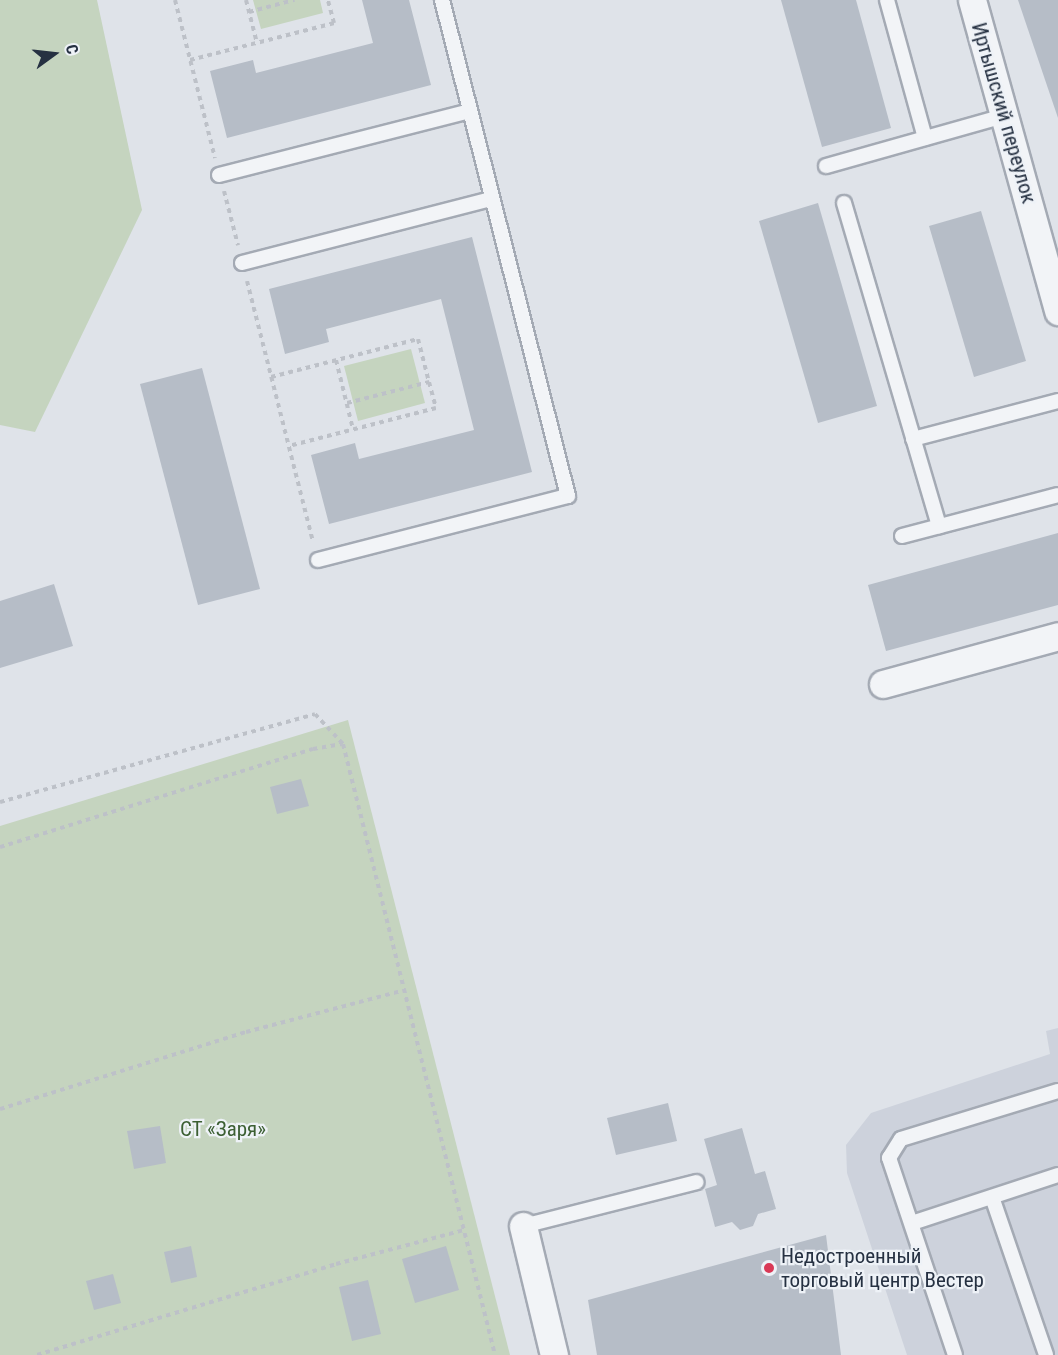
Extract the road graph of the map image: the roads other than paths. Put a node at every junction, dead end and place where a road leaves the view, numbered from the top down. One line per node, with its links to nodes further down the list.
1 (442, 0): 4 (lane)
2 (887, 0): 6 (lane)
3 (972, 0): 5 (street, Иртышский переулок)
4 (470, 111): 8 (lane); 9 (lane)
5 (1004, 116): 6 (lane); 11 (street, Иртышский переулок)
6 (925, 138): 7 (lane)
7 (826, 166)
8 (219, 175)
9 (492, 199): 12 (lane); 19 (lane)
10 (844, 203): 15 (lane)
11 (1046, 223): 13 (street, Иртышский переулок)
12 (242, 263)
13 (1058, 311)
14 (1058, 401): 15 (lane)
15 (913, 439): 17 (lane)
16 (1058, 495): 17 (lane)
17 (939, 526): 18 (lane)
18 (902, 536)
19 (318, 560)
20 (1058, 636): 21 (street)
21 (883, 684)
22 (1058, 1091): 26 (lane)
23 (1058, 1175): 25 (lane)
24 (697, 1182): 27 (lane)
25 (992, 1197): 26 (lane); 30 (lane)
26 (912, 1223): 29 (lane)
27 (523, 1226): 28 (street)
28 (554, 1355)
29 (955, 1355)
30 (1046, 1355)

